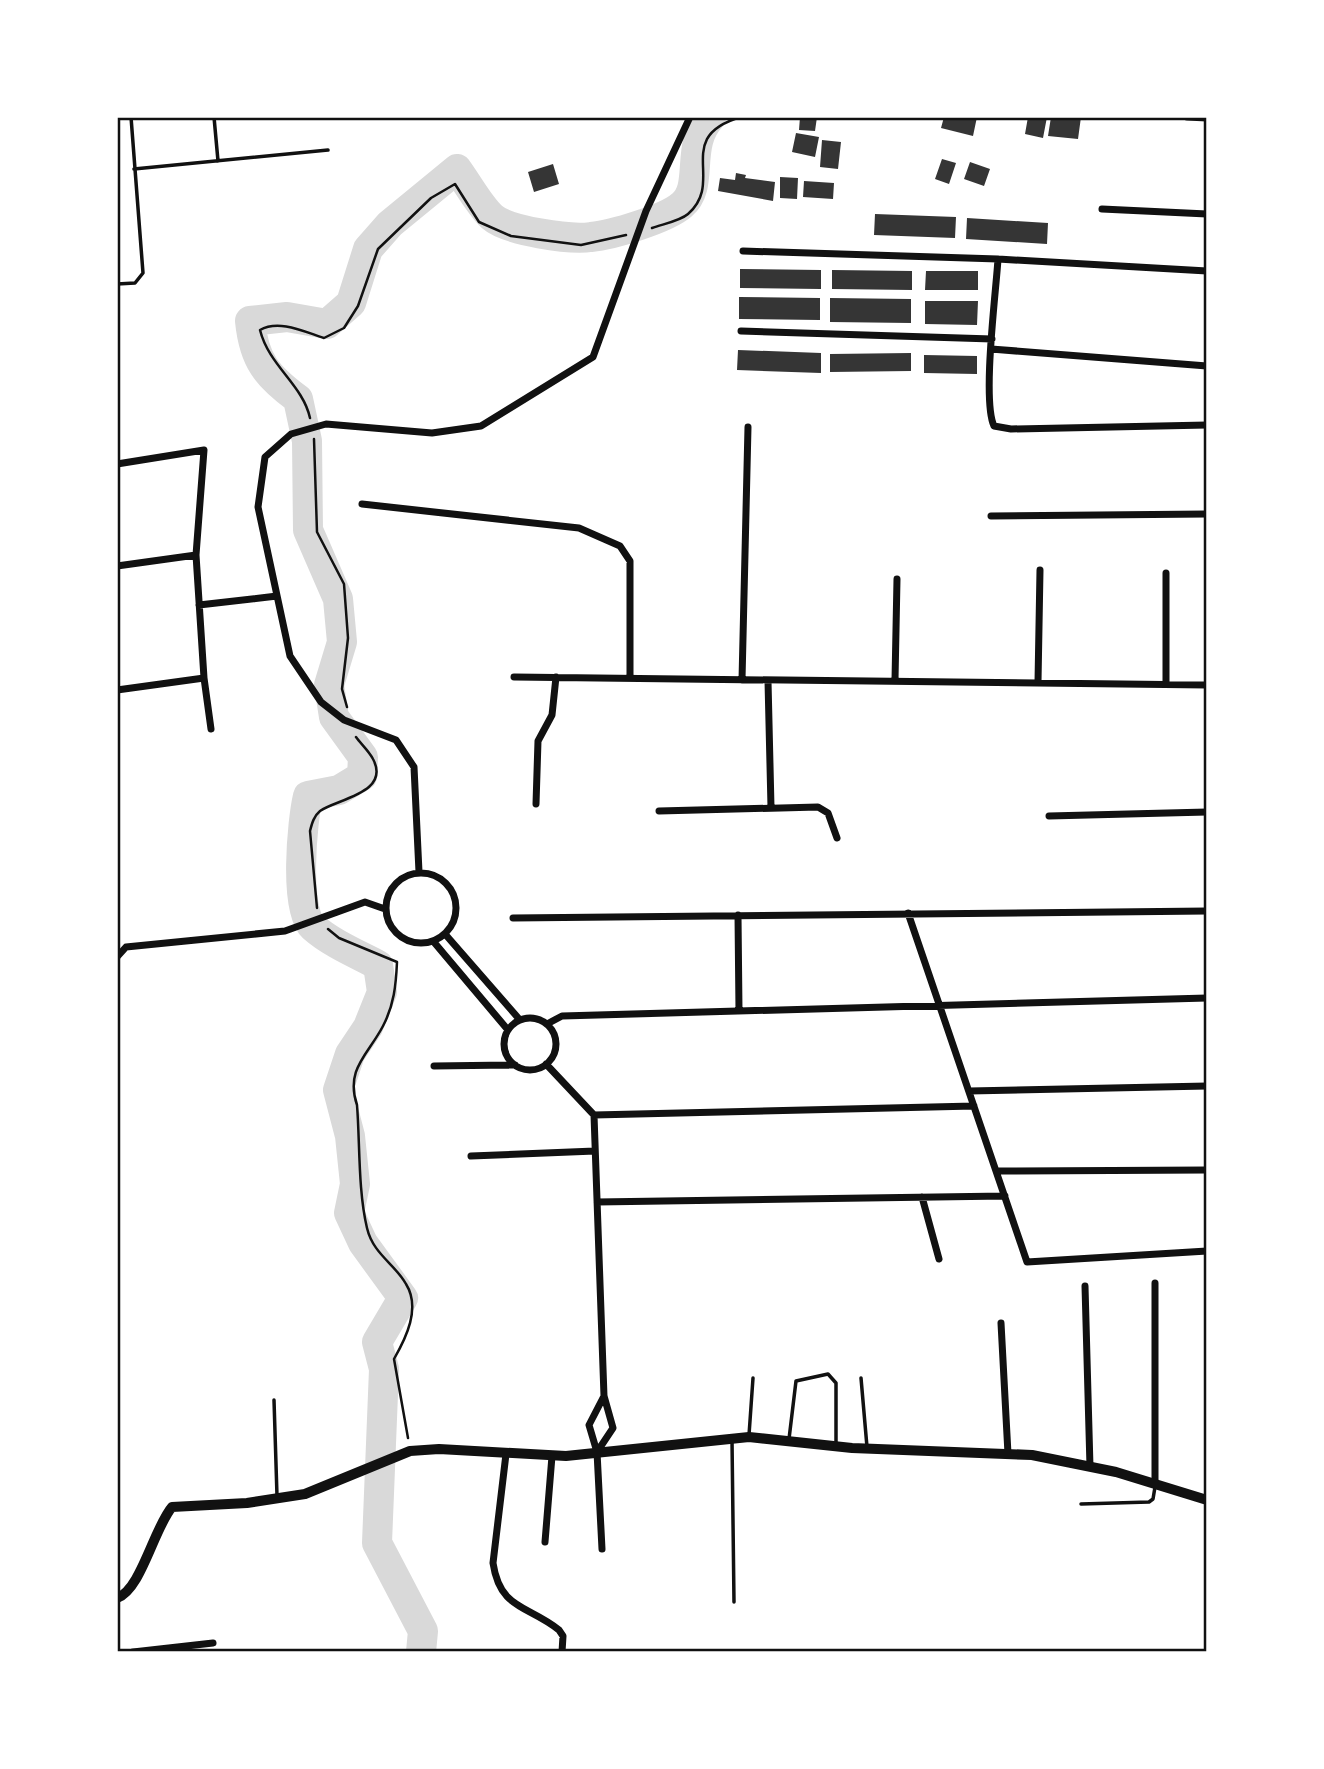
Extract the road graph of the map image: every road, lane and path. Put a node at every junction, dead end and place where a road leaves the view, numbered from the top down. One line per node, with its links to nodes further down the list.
1 (131, 117): 9 (lane)
2 (214, 117): 8 (lane)
3 (690, 117): 12 (street)
4 (741, 117): 12 (path)
5 (1187, 117): 6 (street)
6 (1207, 118)
7 (328, 150): 8 (lane)
8 (218, 161): 9 (lane)
9 (134, 169): 16 (lane)
10 (1102, 209): 11 (street)
11 (1207, 214)
12 (639, 230): 23 (street); 23 (path)
13 (743, 251): 14 (street)
14 (998, 259): 15 (street); 18 (street)
15 (1207, 271)
16 (117, 284)
17 (741, 331): 18 (street)
18 (992, 340): 19 (street)
19 (991, 349): 20 (street); 21 (street)
20 (1207, 366)
21 (1207, 425)
22 (748, 427): 39 (street)
23 (311, 428): 33 (street); 46 (path)
24 (117, 464): 28 (street)
25 (362, 505): 38 (street)
26 (1207, 514): 27 (street)
27 (991, 516)
28 (196, 555): 29 (street); 34 (street)
29 (117, 566)
30 (1040, 570): 42 (street)
31 (1166, 573): 43 (street)
32 (897, 579): 40 (street)
33 (277, 596): 34 (street); 46 (street)
34 (199, 605): 37 (street)
35 (514, 677): 36 (street)
36 (556, 677): 38 (street); 48 (street)
37 (204, 678): 45 (street); 47 (street)
38 (630, 678): 39 (street)
39 (742, 680): 41 (street)
40 (895, 680): 41 (street); 42 (street)
41 (768, 681): 49 (street)
42 (1038, 682): 43 (street)
43 (1166, 684): 44 (street)
44 (1207, 685)
45 (117, 690)
46 (347, 721): 54 (street); 58 (path)
47 (211, 729)
48 (536, 804)
49 (771, 807): 50 (street); 53 (street)
50 (659, 811)
51 (1207, 811): 52 (street)
52 (1049, 816)
53 (837, 838)
54 (419, 872): 55 (street); 62 (street)
55 (385, 909): 58 (street); 63 (street)
56 (1207, 911): 57 (street)
57 (908, 913): 59 (street); 66 (street)
58 (323, 914): 64 (street)
59 (738, 915): 60 (street); 67 (street)
60 (513, 918)
61 (325, 926): 99 (path)
62 (445, 934): 63 (street); 68 (street)
63 (433, 941): 70 (street)
64 (117, 957)
65 (1207, 998): 66 (street)
66 (940, 1006): 67 (street); 75 (street)
67 (739, 1011): 69 (street)
68 (520, 1020): 69 (street); 70 (street)
69 (547, 1024): 71 (street)
70 (508, 1030): 72 (street)
71 (546, 1064): 72 (street); 77 (street)
72 (516, 1065): 73 (street)
73 (434, 1066)
74 (1207, 1086): 75 (street)
75 (969, 1091): 76 (street)
76 (974, 1106): 77 (street); 81 (street)
77 (594, 1115): 78 (street)
78 (595, 1151): 79 (street); 84 (street)
79 (471, 1156)
80 (1207, 1170): 81 (street)
81 (996, 1171): 82 (street)
82 (1005, 1196): 83 (street); 85 (street)
83 (922, 1198): 84 (street); 86 (street)
84 (597, 1202): 92 (street)
85 (1207, 1251)
86 (939, 1259)
87 (1155, 1283): 105 (street)
88 (1085, 1286): 104 (street)
89 (1001, 1323): 102 (street)
90 (753, 1378): 95 (lane)
91 (861, 1378): 98 (lane)
92 (604, 1396): 100 (street); 100 (street)
93 (274, 1400): 106 (lane)
94 (732, 1437): 95 (street); 100 (street); 112 (lane)
95 (749, 1437): 96 (street)
96 (789, 1441): 97 (street); 97 (lane)
97 (835, 1446): 98 (street)
98 (867, 1449): 102 (street)
99 (410, 1451): 101 (street); 106 (street)
100 (597, 1452): 103 (street); 110 (street)
101 (506, 1454): 103 (street); 115 (street)
102 (1008, 1454): 104 (street)
103 (552, 1456): 109 (street)
104 (1090, 1467): 105 (street)
105 (1155, 1484): 107 (street); 108 (lane)
106 (277, 1498): 111 (street)
107 (1207, 1500)
108 (1081, 1504)
109 (545, 1542)
110 (602, 1549)
111 (117, 1598)
112 (734, 1602)
113 (213, 1643): 114 (street)
114 (133, 1652)
115 (562, 1652)

